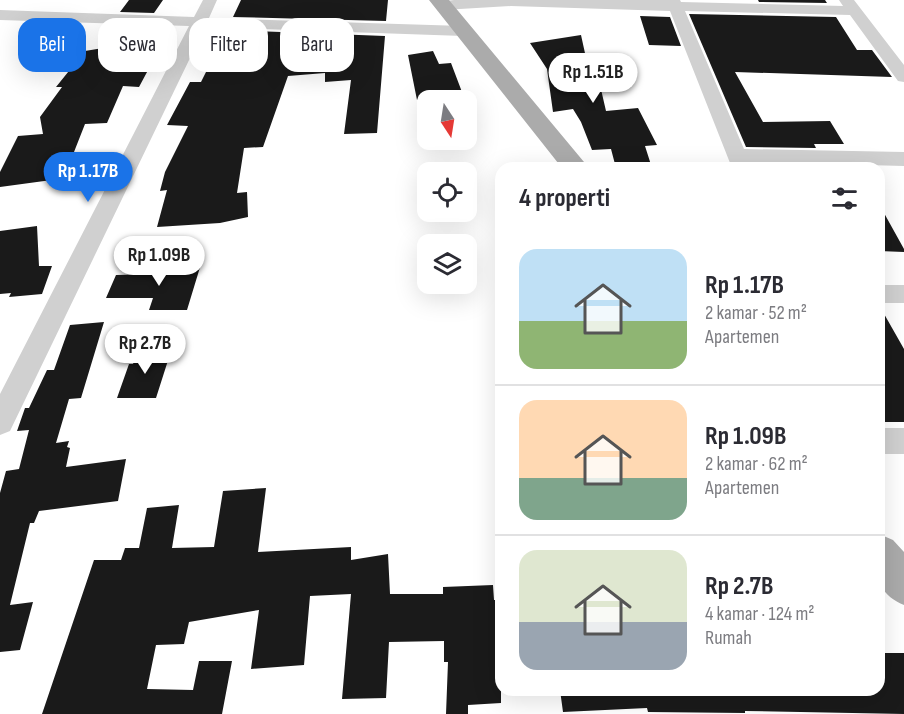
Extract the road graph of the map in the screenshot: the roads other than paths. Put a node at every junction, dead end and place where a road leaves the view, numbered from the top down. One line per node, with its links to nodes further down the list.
1 (210, 0): 7 (street)
2 (511, 1): 3 (street); 4 (street)
3 (441, 2): 10 (main road)
4 (674, 3): 5 (street); 14 (street)
5 (850, 5): 12 (street)
6 (0, 15): 8 (street)
7 (201, 18)
8 (189, 22)
9 (268, 24): 10 (street)
10 (463, 31): 15 (main road)
11 (189, 42): 18 (street)
12 (903, 74)
13 (904, 159): 14 (street)
14 (740, 161)
15 (571, 162)
16 (885, 294): 17 (street)
17 (904, 294)
18 (0, 422)
19 (885, 441): 20 (street)
20 (904, 441)
21 (885, 561): 22 (main road)
22 (904, 584)

